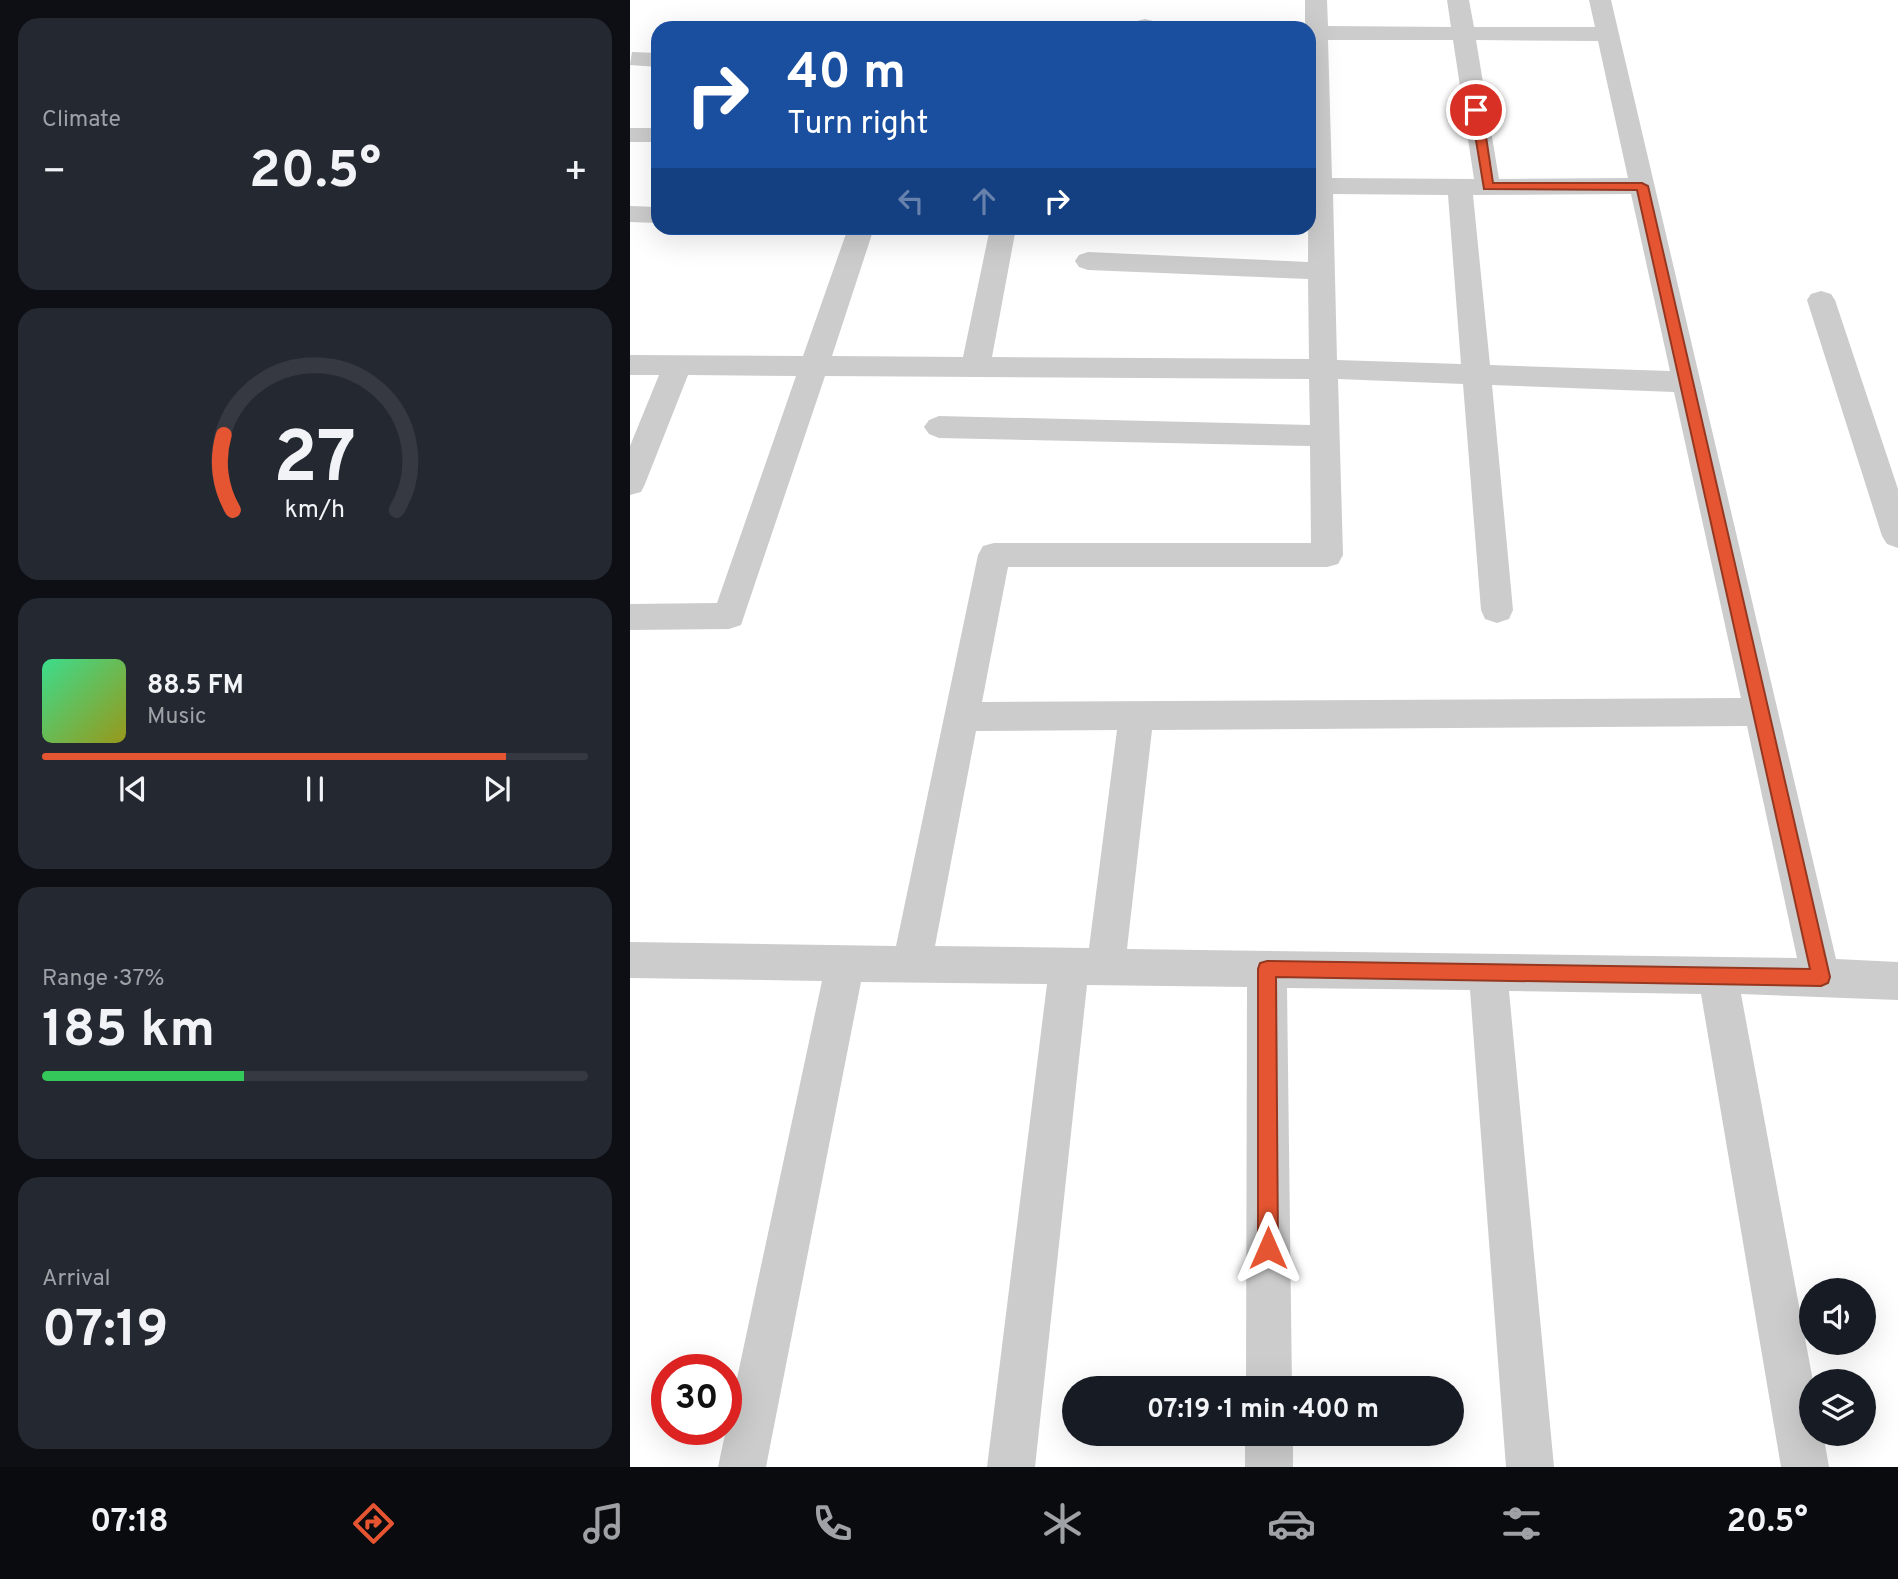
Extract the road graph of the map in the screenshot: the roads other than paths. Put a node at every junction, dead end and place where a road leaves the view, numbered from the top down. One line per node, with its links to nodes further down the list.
1 (1316, 0): 4 (street)
2 (1458, 0): 5 (street)
3 (1600, 0): 6 (street)
4 (1318, 33): 5 (street); 9 (street)
5 (1464, 34): 6 (street); 15 (street)
6 (1609, 34): 12 (street)
7 (632, 59): 8 (street)
8 (651, 60)
9 (1316, 110)
10 (630, 135): 11 (street)
11 (651, 135)
12 (1642, 186): 15 (street); 30 (street)
13 (1316, 187): 14 (street)
14 (1460, 187): 15 (street); 29 (street)
15 (1488, 187)
16 (1316, 211): 22 (street)
17 (630, 214): 18 (street)
18 (651, 215)
19 (859, 235): 26 (street)
20 (1002, 235): 27 (street)
21 (1088, 261): 22 (street)
22 (1321, 271): 28 (street)
23 (1821, 300): 34 (street)
24 (630, 365): 25 (street)
25 (677, 366): 26 (street); 33 (street)
26 (816, 366): 27 (street); 36 (street)
27 (975, 369): 28 (street)
28 (1323, 369): 29 (street); 32 (street)
29 (1476, 374): 30 (street); 35 (street)
30 (1686, 382): 37 (street)
31 (939, 427): 32 (street)
32 (1325, 436): 38 (street)
33 (630, 484)
34 (1898, 537)
35 (1497, 610)
36 (632, 624)
37 (1761, 712): 39 (street); 47 (street)
38 (962, 717): 39 (street); 42 (street)
39 (1136, 717): 43 (street)
40 (630, 960): 41 (street)
41 (845, 963): 42 (street); 51 (street)
42 (912, 964): 43 (street)
43 (1087, 966): 44 (street); 52 (street)
44 (1267, 969): 45 (street); 49 (street)
45 (1488, 973): 46 (street); 54 (street)
46 (1718, 976): 47 (street); 55 (street)
47 (1821, 977): 48 (street)
48 (1898, 981)
49 (1269, 1376)
50 (1269, 1446): 53 (street)
51 (742, 1467)
52 (1011, 1467)
53 (1269, 1467)
54 (1530, 1467)
55 (1805, 1467)

